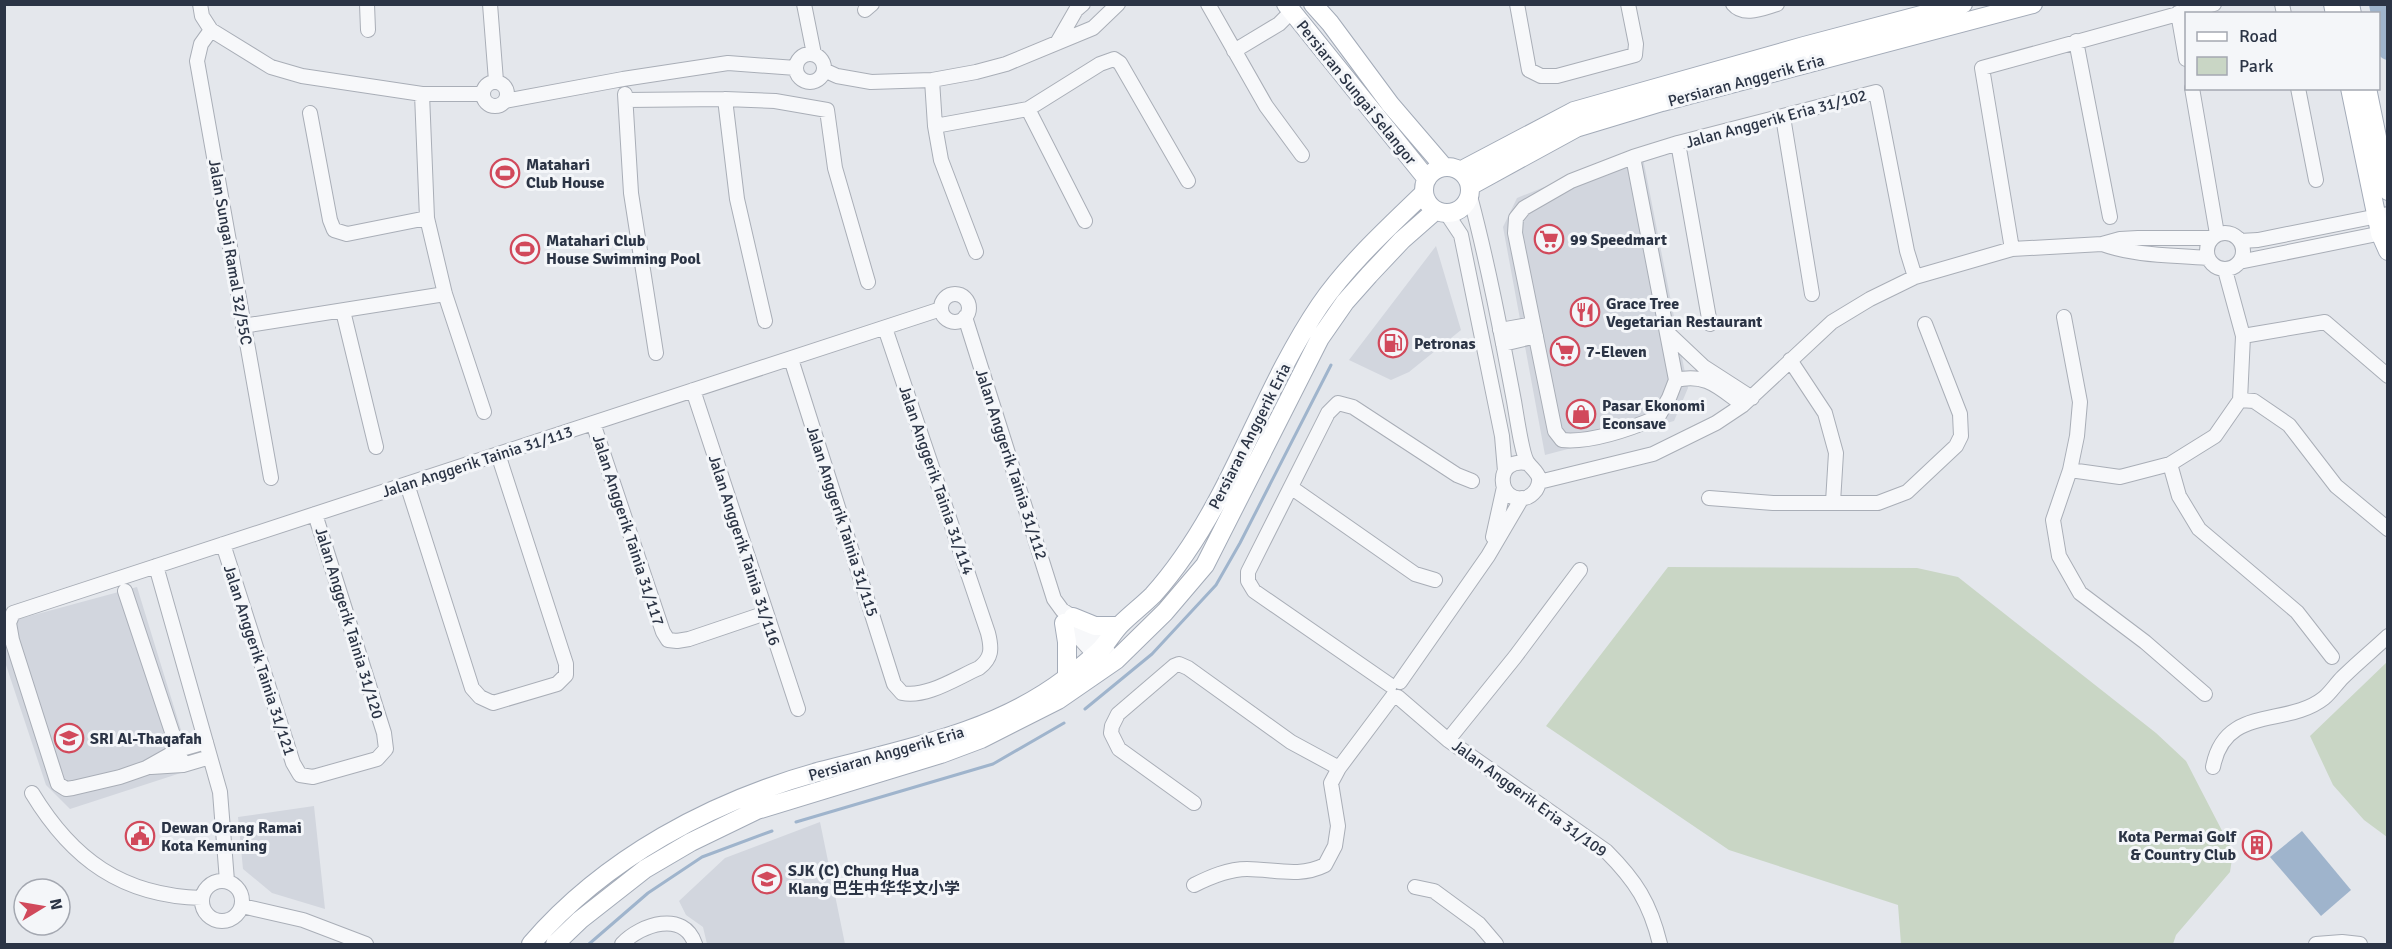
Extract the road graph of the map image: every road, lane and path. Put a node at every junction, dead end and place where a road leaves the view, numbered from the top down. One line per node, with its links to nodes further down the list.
1 (200, 4): 18 (street)
2 (367, 4): 19 (street)
3 (490, 4): 29 (street)
4 (804, 4): 24 (street)
5 (1083, 4): 21 (street)
6 (1208, 4): 23 (street)
7 (1313, 4): 46 (main road, Persiaran Sungai Selangor)
8 (1517, 4): 9 (street)
9 (1628, 4)
10 (1733, 4): 11 (street)
11 (1777, 4)
12 (1964, 4): 46 (main road, Persiaran Anggerik Eria)
13 (2033, 4): 46 (main road, Persiaran Anggerik Eria)
14 (2214, 4): 17 (street)
15 (1115, 6): 21 (street)
16 (1289, 8): 23 (street); 49 (main road, Persiaran Sungai Selangor)
17 (2178, 13): 20 (street); 22 (street)
18 (211, 30): 34 (street); 76 (street, Jalan Sungai Ramal 32/55C)
19 (368, 30)
20 (2076, 41): 52 (street); 59 (street)
21 (1058, 43): 28 (street)
22 (2185, 49)
23 (1234, 51): 44 (street)
24 (814, 54): 25 (street); 26 (street)
25 (796, 68): 26 (street); 27 (street)
26 (824, 70): 28 (street)
27 (623, 79): 37 (street); 38 (street)
28 (932, 80): 42 (street)
29 (496, 81): 35 (street); 38 (street)
30 (2192, 90): 56 (street)
31 (2298, 90): 47 (street)
32 (2350, 90): 55 (main road)
33 (2367, 90): 50 (main road)
34 (422, 94): 35 (street); 53 (street)
35 (482, 94): 38 (street)
36 (725, 99): 37 (street); 66 (street); 73 (street)
37 (626, 100): 82 (street)
38 (505, 101)
39 (1028, 109): 42 (street); 48 (street); 54 (street)
40 (310, 113): 53 (street)
41 (1783, 117): 43 (street, Jalan Anggerik Eria 31/102); 65 (street, Jalan Anggerik Eria 31/102); 68 (street)
42 (935, 126): 61 (street)
43 (1678, 143): 45 (street, Jalan Anggerik Eria 31/102); 74 (street)
44 (1302, 156)
45 (1633, 157): 78 (street, Jalan Anggerik Eria 31/102); 79 (street)
46 (1461, 180): 49 (main road); 51 (main road); 81 (street)
47 (2316, 180)
48 (1188, 181)
49 (1426, 186): 51 (main road); 120 (main road, Persiaran Anggerik Eria)
50 (2388, 192)
51 (1441, 212): 98 (street); 122 (main road, Persiaran Anggerik Eria)
52 (2110, 217)
53 (428, 218): 67 (street)
54 (1085, 221)
55 (2383, 224): 57 (street); 60 (main road); 63 (street)
56 (2214, 236): 57 (street); 58 (street); 62 (street)
57 (2240, 241): 63 (street)
58 (2102, 244): 59 (street); 62 (street)
59 (2012, 249): 65 (street)
60 (2388, 251)
61 (976, 252)
62 (2207, 258): 64 (street)
63 (2240, 262): 64 (street)
64 (2225, 270): 80 (street)
65 (1915, 277): 84 (street)
66 (868, 282)
67 (445, 294): 70 (street); 91 (street)
68 (1812, 294)
69 (941, 309): 71 (street); 71 (street); 77 (street, Jalan Anggerik Tainia 31/113)
70 (343, 311): 76 (street); 94 (street)
71 (965, 317): 119 (street, Jalan Anggerik Tainia 31/112)
72 (2064, 317): 97 (street)
73 (765, 321)
74 (1710, 324)
75 (1925, 324): 107 (street)
76 (243, 326): 100 (street, Jalan Sungai Ramal 32/55C)
77 (885, 328): 83 (street, Jalan Anggerik Tainia 31/113); 125 (street, Jalan Anggerik Tainia 31/114)
78 (1534, 330): 81 (street); 86 (street, Jalan Anggerik Eria 31/102)
79 (1668, 333): 86 (street); 90 (street)
80 (2243, 336): 85 (street); 89 (street)
81 (1502, 337): 99 (street)
82 (656, 353)
83 (791, 358): 87 (street, Jalan Anggerik Tainia 31/113); 125 (street, Jalan Anggerik Tainia 31/115)
84 (1790, 360): 90 (street); 107 (street)
85 (2388, 376)
86 (1676, 380): 88 (street)
87 (693, 390): 92 (street, Jalan Anggerik Tainia 31/113); 118 (street, Jalan Anggerik Tainia 31/116)
88 (1723, 391): 90 (street); 93 (street)
89 (2240, 400): 96 (street); 109 (street)
90 (1747, 401): 93 (street)
91 (484, 412)
92 (593, 423): 95 (street, Jalan Anggerik Tainia 31/113); 118 (street, Jalan Anggerik Tainia 31/117)
93 (1716, 423): 99 (street)
94 (376, 447)
95 (498, 454): 102 (street, Jalan Anggerik Tainia 31/113); 102 (street)
96 (2170, 464): 97 (street); 123 (street)
97 (2070, 470): 127 (street)
98 (1505, 471): 99 (street); 103 (street)
99 (1534, 472): 105 (street)
100 (272, 478)
101 (1472, 482): 104 (street, Jalan Anggerik Eria 31/109)
102 (407, 484): 108 (street, Jalan Anggerik Tainia 31/113)
103 (1504, 487): 105 (street); 111 (street)
104 (1292, 488): 115 (street); 126 (street, Jalan Anggerik Eria 31/109)
105 (1522, 498): 111 (street)
106 (1710, 498): 107 (street)
107 (1833, 502)
108 (315, 514): 110 (street, Jalan Anggerik Tainia 31/113); 137 (street, Jalan Anggerik Tainia 31/120)
109 (2388, 529)
110 (223, 544): 112 (street, Jalan Anggerik Tainia 31/113); 137 (street, Jalan Anggerik Tainia 31/121)
111 (1488, 556): 126 (street)
112 (156, 566): 114 (street, Jalan Anggerik Tainia 31/113); 130 (street)
113 (1580, 570): 129 (street)
114 (140, 571): 116 (street, Jalan Anggerik Tainia 31/113); 117 (street)
115 (1435, 580)
116 (105, 583): 117 (street); 135 (street, Jalan Anggerik Tainia 31/113)
117 (125, 591): 131 (street)
118 (766, 613): 128 (street, Jalan Anggerik Tainia 31/116)
119 (1066, 617): 120 (main road); 122 (street, Jalan Anggerik Tainia 31/112); 124 (main road)
120 (1119, 626): 122 (main road, Persiaran Anggerik Eria)
121 (2388, 636): 134 (street)
122 (1105, 657): 124 (main road, Persiaran Anggerik Eria); 147 (main road, Persiaran Anggerik Eria)
123 (2332, 657)
124 (1066, 678): 146 (main road, Persiaran Anggerik Eria)
125 (894, 684)
126 (1395, 690): 129 (street, Jalan Anggerik Eria 31/109); 136 (street)
127 (2205, 694)
128 (798, 709)
129 (1448, 740): 151 (street, Jalan Anggerik Eria 31/109)
130 (206, 742): 131 (street); 132 (street)
131 (178, 750): 133 (street); 135 (street)
132 (210, 757): 133 (street); 140 (street)
133 (183, 765): 135 (street)
134 (2213, 767)
135 (146, 768)
136 (1339, 768): 139 (street); 141 (street)
137 (300, 775)
138 (32, 793): 143 (street)
139 (1194, 803)
140 (227, 881): 143 (street); 144 (street)
141 (1194, 885)
142 (1415, 887): 150 (street)
143 (202, 898): 144 (street)
144 (242, 906): 145 (street)
145 (366, 945)
146 (531, 945)
147 (555, 945)
148 (622, 945): 149 (street)
149 (695, 945)
150 (1496, 945)
151 (1660, 945)
152 (2316, 945): 153 (street)
153 (2360, 945)

